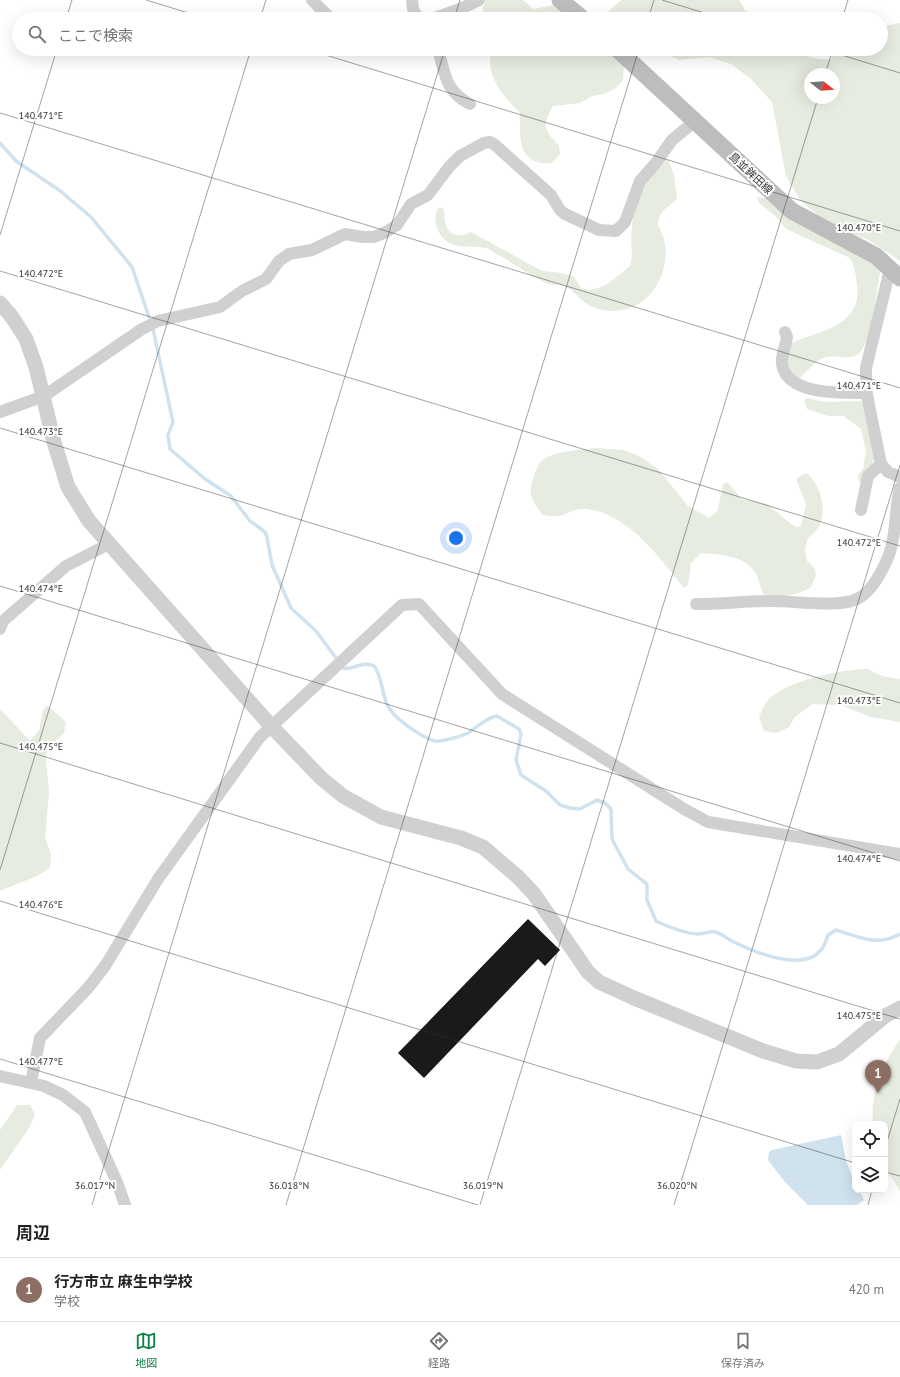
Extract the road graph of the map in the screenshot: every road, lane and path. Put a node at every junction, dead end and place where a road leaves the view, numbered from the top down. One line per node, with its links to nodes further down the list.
1 (312, 0): 5 (street)
2 (412, 0): 6 (street)
3 (479, 0): 7 (street)
4 (560, 0): 8 (main road)
5 (324, 12)
6 (414, 12)
7 (454, 12)
8 (575, 12)
9 (440, 56): 11 (street)
10 (625, 56): 12 (main road, 島並鉾田線)
11 (470, 104)
12 (695, 121): 13 (main road, 島並鉾田線); 17 (street)
13 (895, 273): 16 (street)
14 (0, 303): 17 (street)
15 (785, 332): 16 (street)
16 (867, 393): 19 (street)
17 (44, 396): 18 (street); 23 (street)
18 (0, 412)
19 (880, 464): 20 (street); 22 (street)
20 (900, 477)
21 (900, 488): 24 (street)
22 (861, 510)
23 (109, 544): 25 (street); 26 (street)
24 (696, 604)
25 (0, 629)
26 (272, 727): 27 (street); 28 (street); 30 (street)
27 (900, 854)
28 (900, 1008)
29 (0, 1076): 30 (street)
30 (31, 1082): 31 (street)
31 (125, 1205)

